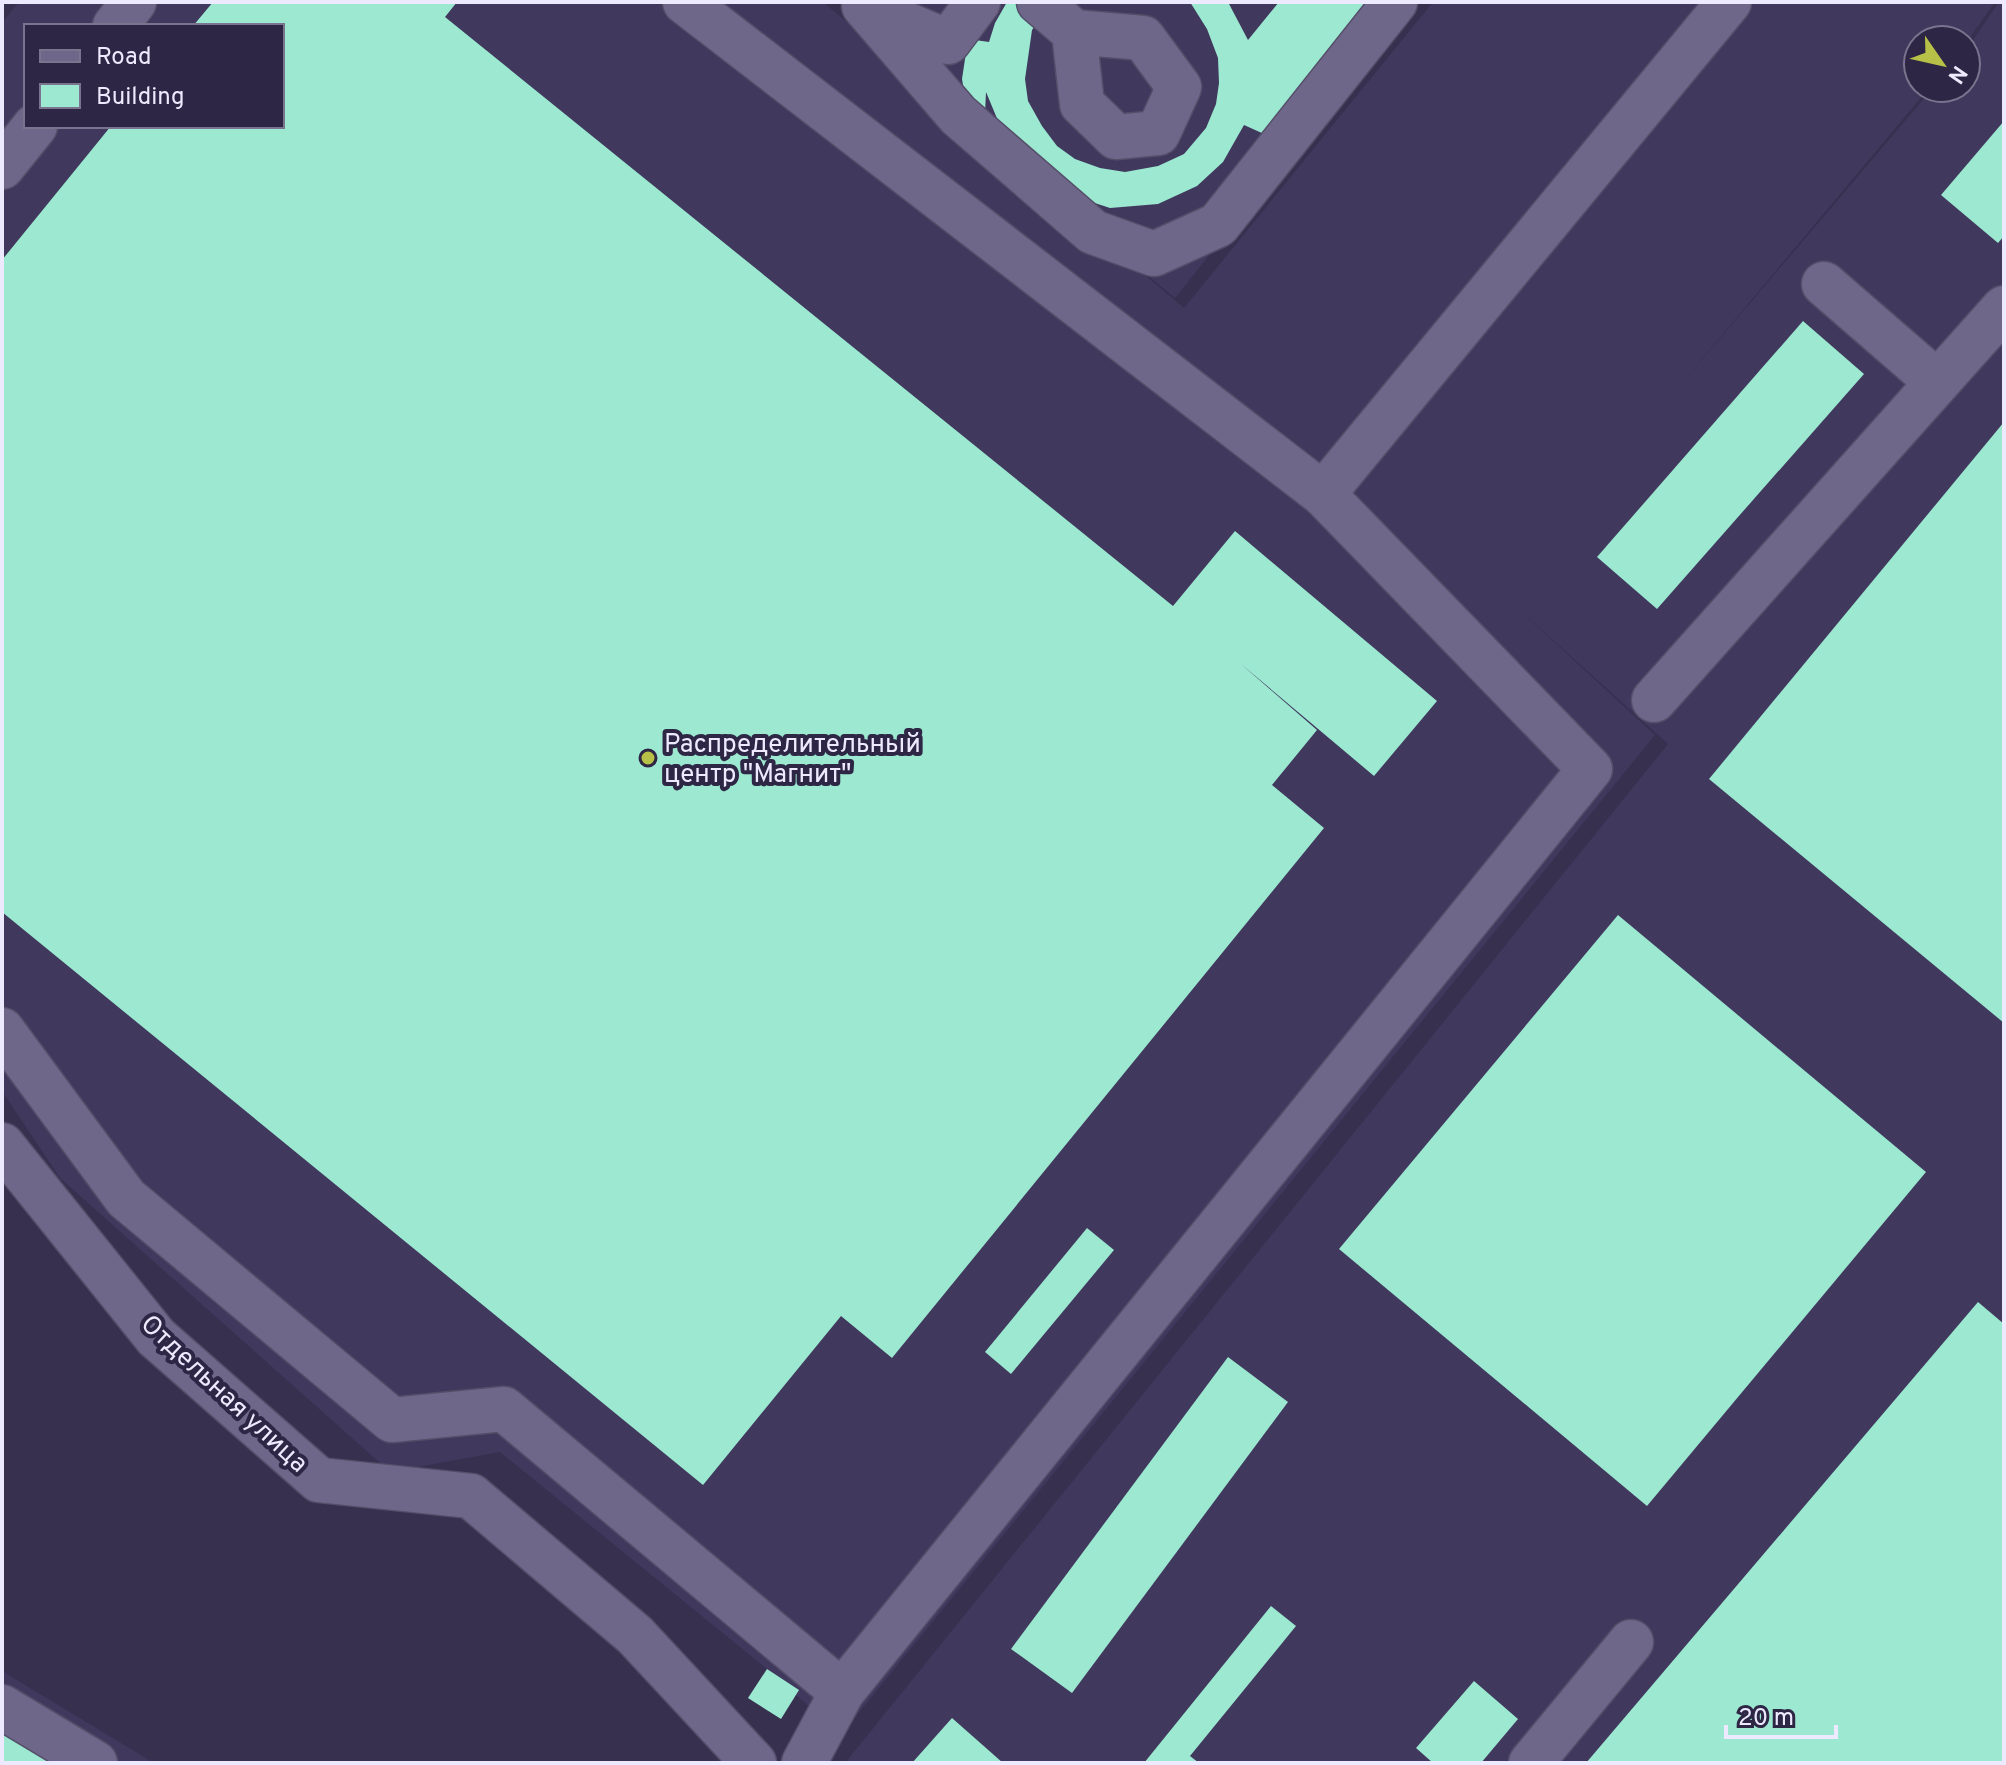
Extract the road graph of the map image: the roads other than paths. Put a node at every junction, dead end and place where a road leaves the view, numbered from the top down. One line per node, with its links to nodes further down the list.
1 (134, 2): 8 (street)
2 (685, 2): 15 (street)
3 (978, 2): 7 (street)
4 (1039, 2): 9 (street)
5 (1395, 2): 7 (street)
6 (1729, 2): 15 (street)
7 (864, 3)
8 (117, 24)
9 (1074, 32)
10 (33, 128): 11 (street)
11 (2, 167)
12 (1824, 284): 14 (street)
13 (2004, 308): 14 (street)
14 (1937, 382): 16 (street)
15 (1323, 494): 21 (street)
16 (1654, 700)
17 (2, 1030): 21 (street)
18 (2, 1145): 23 (street, Отдельная улица)
19 (1631, 1642): 25 (street)
20 (2, 1707): 22 (street)
21 (834, 1707): 24 (street)
22 (95, 1763)
23 (754, 1763)
24 (804, 1763)
25 (1531, 1763)

